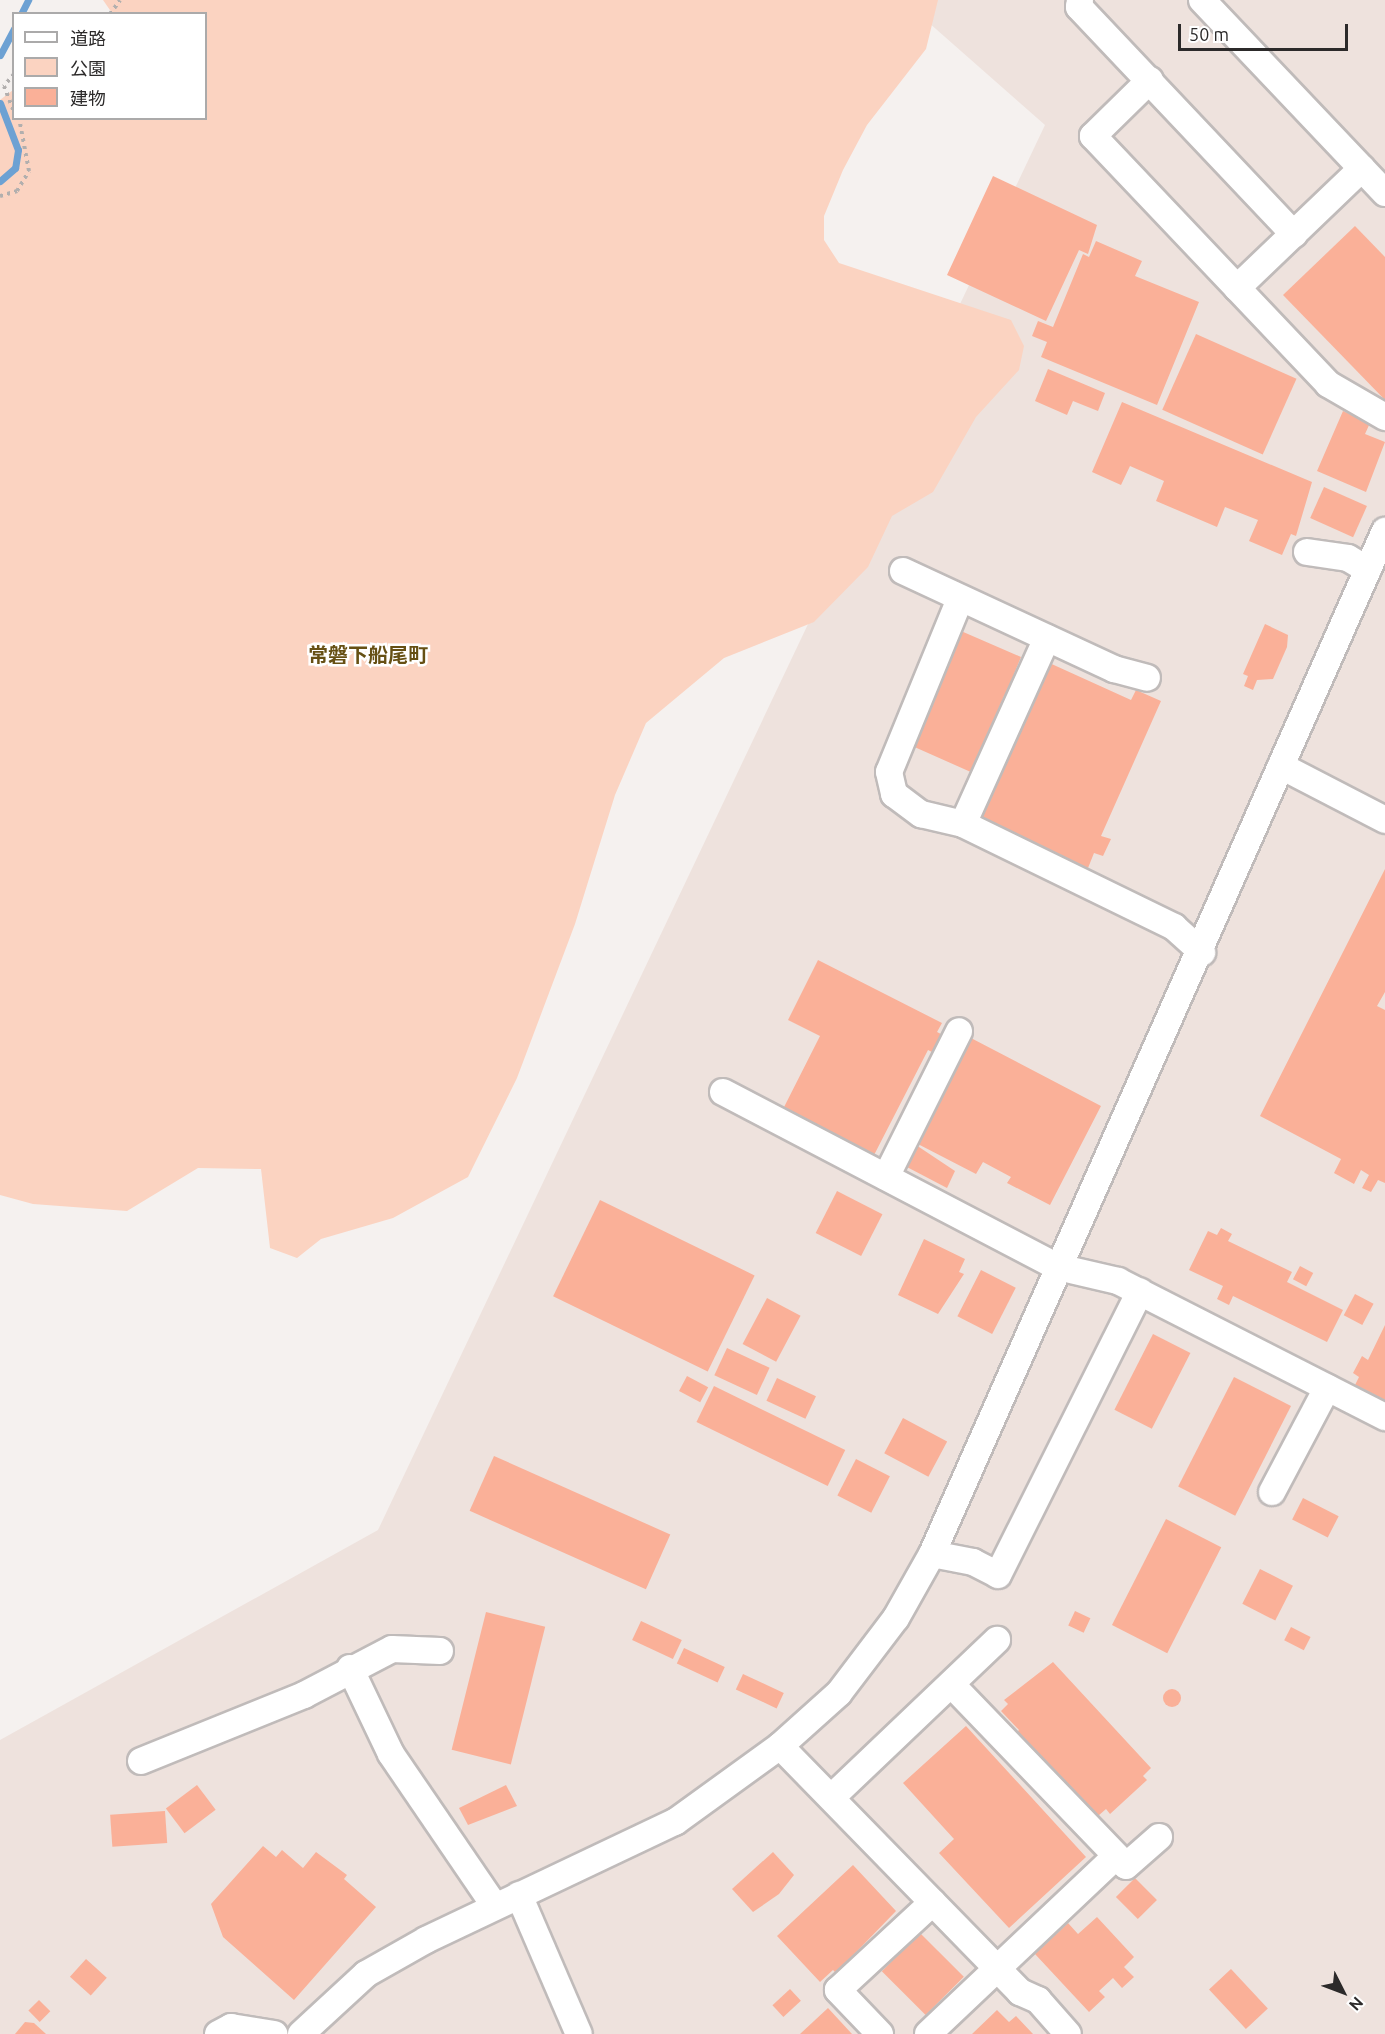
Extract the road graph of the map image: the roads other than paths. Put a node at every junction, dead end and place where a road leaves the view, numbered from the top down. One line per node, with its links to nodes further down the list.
1 (1080, 0): 3 (street)
2 (1202, 0): 4 (street)
3 (1150, 80): 6 (street); 7 (street)
4 (1362, 168): 5 (street); 6 (street)
5 (1385, 193)
6 (1294, 234): 7 (street)
7 (1237, 288): 8 (street)
8 (1385, 417)
9 (1385, 531): 11 (street)
10 (1308, 552): 11 (street)
11 (1368, 570): 16 (street)
12 (903, 571): 13 (street)
13 (960, 599): 14 (street); 18 (street)
14 (1047, 638): 15 (street); 18 (street)
15 (1147, 678)
16 (1281, 766): 17 (street); 19 (street)
17 (1385, 820)
18 (963, 824): 19 (street)
19 (1202, 952): 23 (street)
20 (959, 1031): 22 (street)
21 (723, 1092): 22 (street)
22 (886, 1177): 23 (street)
23 (1058, 1267): 24 (street); 28 (street)
24 (1140, 1292): 25 (street); 28 (street)
25 (1327, 1388): 26 (street); 27 (street)
26 (1385, 1417)
27 (1272, 1492)
28 (932, 1554): 33 (street)
29 (997, 1640): 32 (street)
30 (440, 1651): 31 (street)
31 (350, 1668): 34 (street); 40 (street)
32 (951, 1684): 35 (street); 37 (street)
33 (780, 1746): 35 (street); 38 (street)
34 (141, 1761)
35 (832, 1797): 39 (street)
36 (1159, 1837): 37 (street)
37 (1116, 1856): 41 (street)
38 (519, 1894): 40 (street); 45 (street)
39 (933, 1902): 41 (street); 46 (street)
40 (494, 1905): 44 (street)
41 (997, 1969): 47 (street); 48 (street)
42 (218, 2034): 43 (street)
43 (274, 2034)
44 (301, 2034)
45 (579, 2034)
46 (880, 2034)
47 (928, 2034)
48 (1068, 2034)

